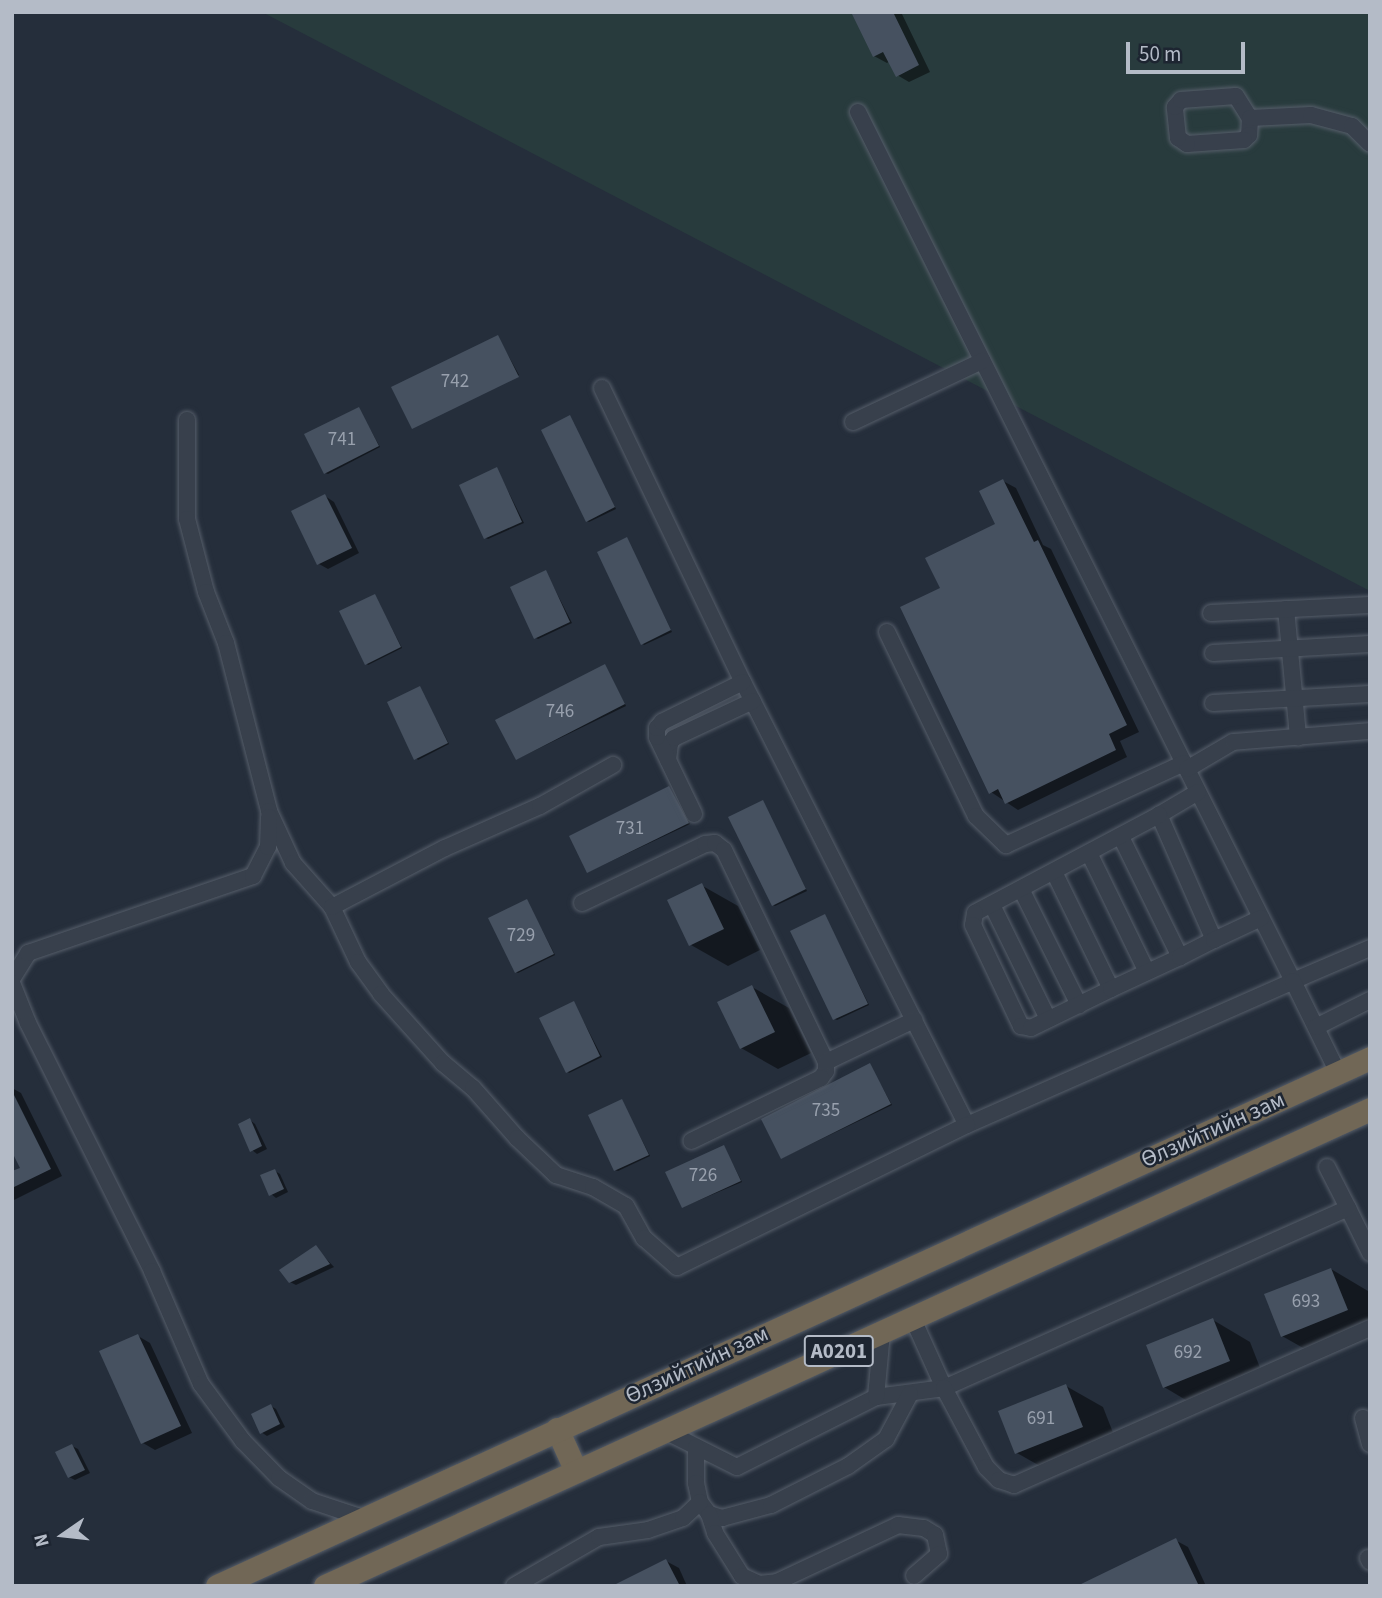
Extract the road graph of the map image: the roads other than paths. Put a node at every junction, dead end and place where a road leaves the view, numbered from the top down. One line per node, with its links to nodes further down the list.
1 (858, 112): 4 (street)
2 (1250, 118): 2 (street); 3 (street)
3 (1370, 144)
4 (982, 360): 7 (street); 24 (street)
5 (602, 388): 15 (street)
6 (187, 420): 26 (street)
7 (853, 422)
8 (1370, 605): 9 (street)
9 (1286, 609): 10 (street); 13 (street)
10 (1211, 613)
11 (887, 632): 24 (street)
12 (1370, 644): 13 (street)
13 (1290, 649): 14 (street); 17 (street)
14 (1213, 653)
15 (743, 682): 18 (street); 22 (street)
16 (1370, 694): 17 (street)
17 (1294, 698): 19 (street); 21 (street)
18 (753, 701): 22 (street); 47 (street)
19 (1213, 703)
20 (1370, 731): 21 (street)
21 (1298, 737): 24 (street)
22 (668, 760): 27 (street)
23 (613, 765): 35 (street)
24 (1185, 766): 25 (street)
25 (1199, 793): 28 (street); 36 (street)
26 (269, 811): 35 (street); 41 (street)
27 (694, 814)
28 (1159, 816): 29 (street); 37 (street)
29 (1121, 837): 30 (street); 39 (street)
30 (1089, 853): 31 (street); 40 (street)
31 (1054, 872): 32 (street); 43 (street)
32 (1021, 889): 34 (street); 45 (street)
33 (582, 903): 50 (street)
34 (992, 905): 46 (street); 46 (street)
35 (332, 907): 53 (street)
36 (1261, 918): 37 (street); 42 (street)
37 (1214, 940): 39 (street)
38 (1370, 948): 42 (street)
39 (1180, 957): 40 (street)
40 (1147, 972): 43 (street)
41 (12, 981): 71 (street)
42 (1293, 981): 48 (street); 53 (street)
43 (1111, 989): 45 (street)
44 (1370, 1000): 48 (street)
45 (1079, 1005): 46 (street)
46 (1048, 1019)
47 (914, 1020): 50 (street); 53 (street)
48 (1316, 1027): 51 (street)
49 (1370, 1058): 51 (highway, Өлзийтийн зам / A0201)
50 (826, 1062): 54 (street)
51 (1338, 1073): 65 (highway, Өлзийтийн зам / A0201)
52 (1370, 1109): 58 (highway, Өлзийтийн зам / A0201)
53 (967, 1125)
54 (691, 1141)
55 (1327, 1167): 56 (street)
56 (1348, 1209): 57 (street); 61 (street)
57 (1370, 1253)
58 (912, 1317): 60 (highway, Өлзийтийн зам / A0201); 61 (street)
59 (1370, 1328): 61 (street)
60 (882, 1332): 63 (street); 66 (highway, Өлзийтийн зам / A0201)
61 (944, 1388): 62 (street)
62 (910, 1394): 63 (street); 70 (street)
63 (876, 1397): 68 (street)
64 (1363, 1418): 67 (street)
65 (557, 1429): 69 (highway); 71 (highway, Өлзийтийн зам / A0201)
66 (665, 1432): 68 (street); 69 (highway, Өлзийтийн зам / A0201)
67 (1370, 1444)
68 (696, 1447): 70 (street)
69 (576, 1471): 74 (highway, Өлзийтийн зам / A0201)
70 (704, 1508): 72 (street); 75 (street)
71 (363, 1518): 73 (highway, Өлзийтийн зам / A0201)
72 (914, 1576)
73 (217, 1586)
74 (325, 1586)
75 (514, 1586)

